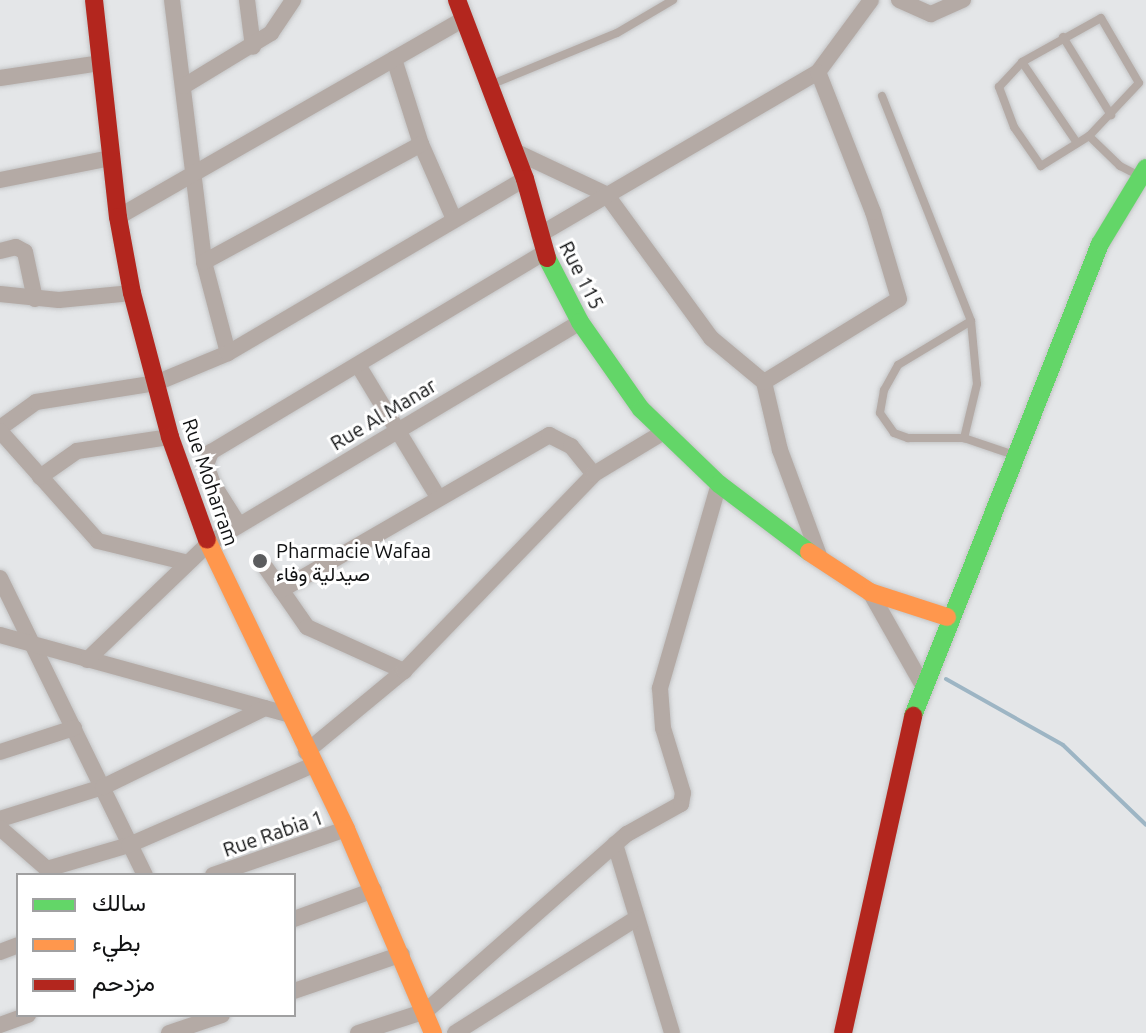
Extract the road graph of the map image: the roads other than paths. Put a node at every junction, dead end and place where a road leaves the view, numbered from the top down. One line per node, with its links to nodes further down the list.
1 (94, 0): 15 (street, Rue Moharram)
2 (172, 0): 19 (street)
3 (247, 0): 12 (street)
4 (293, 0): 12 (street)
5 (457, 0): 10 (street, Rue 115)
6 (673, 0): 18 (lane)
7 (871, 0): 16 (street)
8 (899, 0): 9 (street)
9 (963, 0)
10 (464, 19): 13 (street); 18 (street, Rue 115)
11 (1063, 37): 14 (lane); 21 (lane); 21 (lane)
12 (253, 47): 19 (street)
13 (394, 59): 24 (street); 28 (street)
14 (1022, 62): 23 (lane); 23 (lane)
15 (100, 63): 17 (street); 26 (street, Rue Moharram)
16 (818, 72): 31 (street); 44 (street)
17 (0, 78)
18 (489, 85): 25 (street, Rue 115)
19 (184, 86): 28 (street)
20 (882, 96): 40 (lane)
21 (1111, 115): 22 (lane)
22 (1089, 136): 23 (lane); 27 (lane)
23 (1077, 143)
24 (421, 144): 33 (street); 36 (street)
25 (514, 151): 29 (street, Rue 115); 31 (street)
26 (110, 158): 30 (street); 32 (street, Rue Moharram)
27 (1143, 172): 51 (street)
28 (195, 176): 32 (street); 36 (street)
29 (525, 179): 33 (street); 34 (street, Rue 115)
30 (0, 180)
31 (606, 194): 34 (street); 44 (street)
32 (118, 217): 37 (street, Rue Moharram)
33 (454, 219): 42 (street)
34 (542, 244): 41 (street, Rue 115); 43 (street)
35 (0, 251): 39 (street)
36 (204, 262): 42 (street)
37 (132, 293): 39 (street); 45 (street, Rue Moharram)
38 (0, 294): 39 (street)
39 (35, 299)
40 (971, 321): 49 (lane); 49 (lane)
41 (580, 322): 47 (street, Rue Al Manar); 48 (street, Rue 115)
42 (228, 353): 45 (street)
43 (358, 365): 47 (street); 56 (street)
44 (764, 382): 58 (street)
45 (156, 383): 46 (street); 50 (street, Rue Moharram)
46 (0, 430): 53 (street)
47 (393, 430): 55 (street); 56 (street, Rue Al Manar)
48 (662, 433): 52 (street); 54 (street, Rue 115)
49 (964, 436): 51 (lane)
50 (170, 437): 53 (street); 57 (street, Rue Moharram)
51 (1014, 453): 64 (street)
52 (594, 474): 55 (street); 68 (street)
53 (40, 477): 59 (street)
54 (719, 484): 58 (street, Rue 115); 78 (street)
55 (438, 497): 62 (street)
56 (239, 525): 57 (street, Rue Al Manar)
57 (208, 544): 59 (street, Rue Al Manar); 71 (street, Rue Moharram)
58 (820, 558): 63 (street, Rue 115)
59 (185, 562): 67 (street, Rue Al Manar)
60 (266, 568): 62 (street)
61 (0, 578): 66 (street)
62 (281, 590): 68 (street)
63 (870, 592): 64 (street, Rue 115); 69 (street)
64 (947, 617): 69 (street)
65 (0, 635): 66 (street)
66 (33, 647): 67 (street); 72 (street)
67 (87, 660): 70 (street)
68 (404, 671): 74 (street)
69 (922, 684): 96 (street)
70 (265, 708): 71 (street); 75 (street)
71 (287, 714): 74 (street, Rue Moharram)
72 (74, 728): 73 (street); 75 (street)
73 (3, 745)
74 (309, 759): 77 (street, Rue Moharram); 79 (street)
75 (103, 787): 76 (street); 79 (street)
76 (1, 829): 79 (street)
77 (346, 829): 81 (street, Rue Rabia 1); 82 (street, Rue Moharram)
78 (615, 844): 84 (street); 87 (street)
79 (129, 845): 80 (street)
80 (144, 873)
81 (219, 873)
82 (374, 890): 83 (street); 85 (street, Rue Moharram)
83 (296, 918)
84 (637, 918): 94 (street); 95 (street)
85 (402, 954): 86 (street); 87 (street, Rue Moharram)
86 (296, 990)
87 (426, 1011): 92 (street); 93 (street, Rue Moharram)
88 (22, 1017): 90 (street)
89 (201, 1023): 91 (street)
90 (0, 1025)
91 (169, 1033)
92 (358, 1033)
93 (433, 1033)
94 (455, 1033)
95 (672, 1033)
96 (843, 1033)

